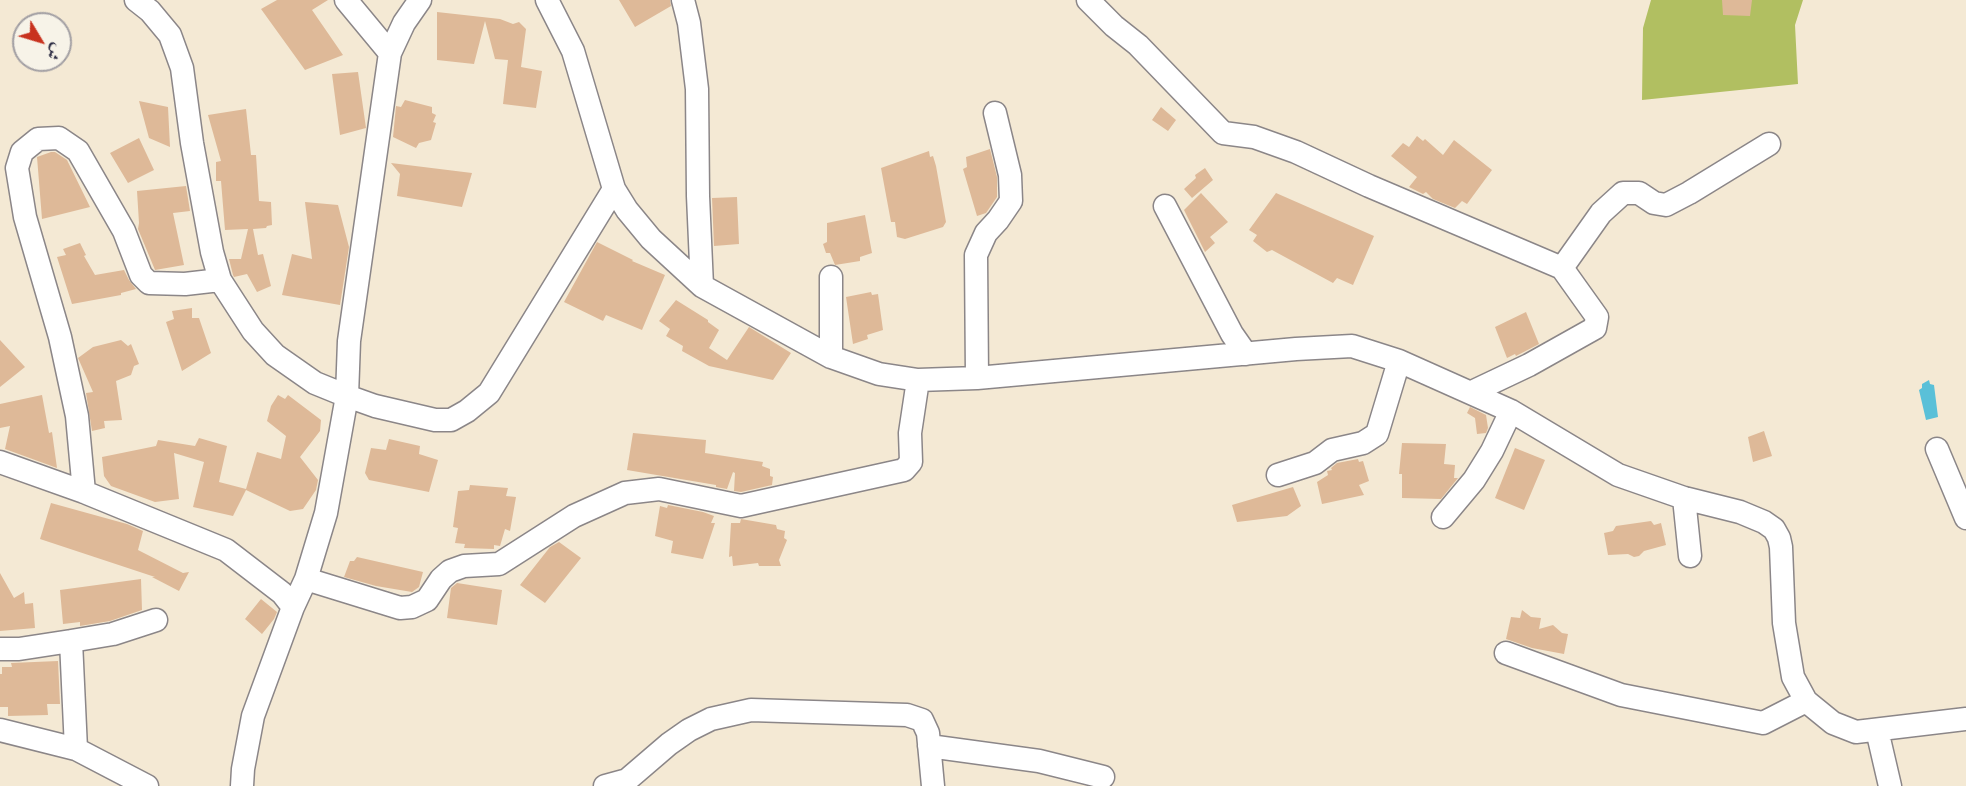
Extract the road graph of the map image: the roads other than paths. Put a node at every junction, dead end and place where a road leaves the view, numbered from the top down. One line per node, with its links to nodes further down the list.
1 (136, 0): 14 (street)
2 (346, 0): 7 (street)
3 (420, 0): 7 (street)
4 (547, 0): 10 (street)
5 (683, 0): 15 (street)
6 (1088, 0): 12 (street)
7 (390, 53): 22 (street)
8 (994, 113): 19 (street)
9 (1769, 144): 12 (street)
10 (615, 189): 15 (street); 22 (street)
11 (1165, 206): 16 (street)
12 (1562, 268): 21 (street)
13 (831, 277): 17 (street)
14 (220, 280): 22 (street); 27 (street)
15 (702, 286): 17 (street)
16 (1245, 354): 18 (street); 19 (street)
17 (831, 357): 20 (street)
18 (1399, 361): 21 (street); 26 (street)
19 (977, 378): 20 (street)
20 (918, 380): 32 (street)
21 (1472, 392): 23 (street)
22 (347, 396): 32 (street)
23 (1512, 411): 28 (street); 29 (street)
24 (1937, 449): 30 (street)
25 (0, 462): 27 (street)
26 (1278, 475)
27 (84, 492): 33 (street)
28 (1684, 498): 31 (street); 38 (street)
29 (1443, 517)
30 (1966, 518)
31 (1690, 556)
32 (306, 579): 33 (street)
33 (293, 607): 46 (street)
34 (156, 620): 35 (street)
35 (71, 642): 36 (street); 43 (street)
36 (0, 649)
37 (1506, 653): 38 (street)
38 (1806, 700): 41 (street)
39 (1966, 719): 41 (street)
40 (0, 730): 43 (street)
41 (1877, 730): 49 (street)
42 (929, 746): 44 (street); 47 (street); 48 (street)
43 (76, 749): 45 (street)
44 (1103, 777)
45 (147, 786)
46 (242, 786)
47 (605, 786)
48 (933, 786)
49 (1890, 786)

